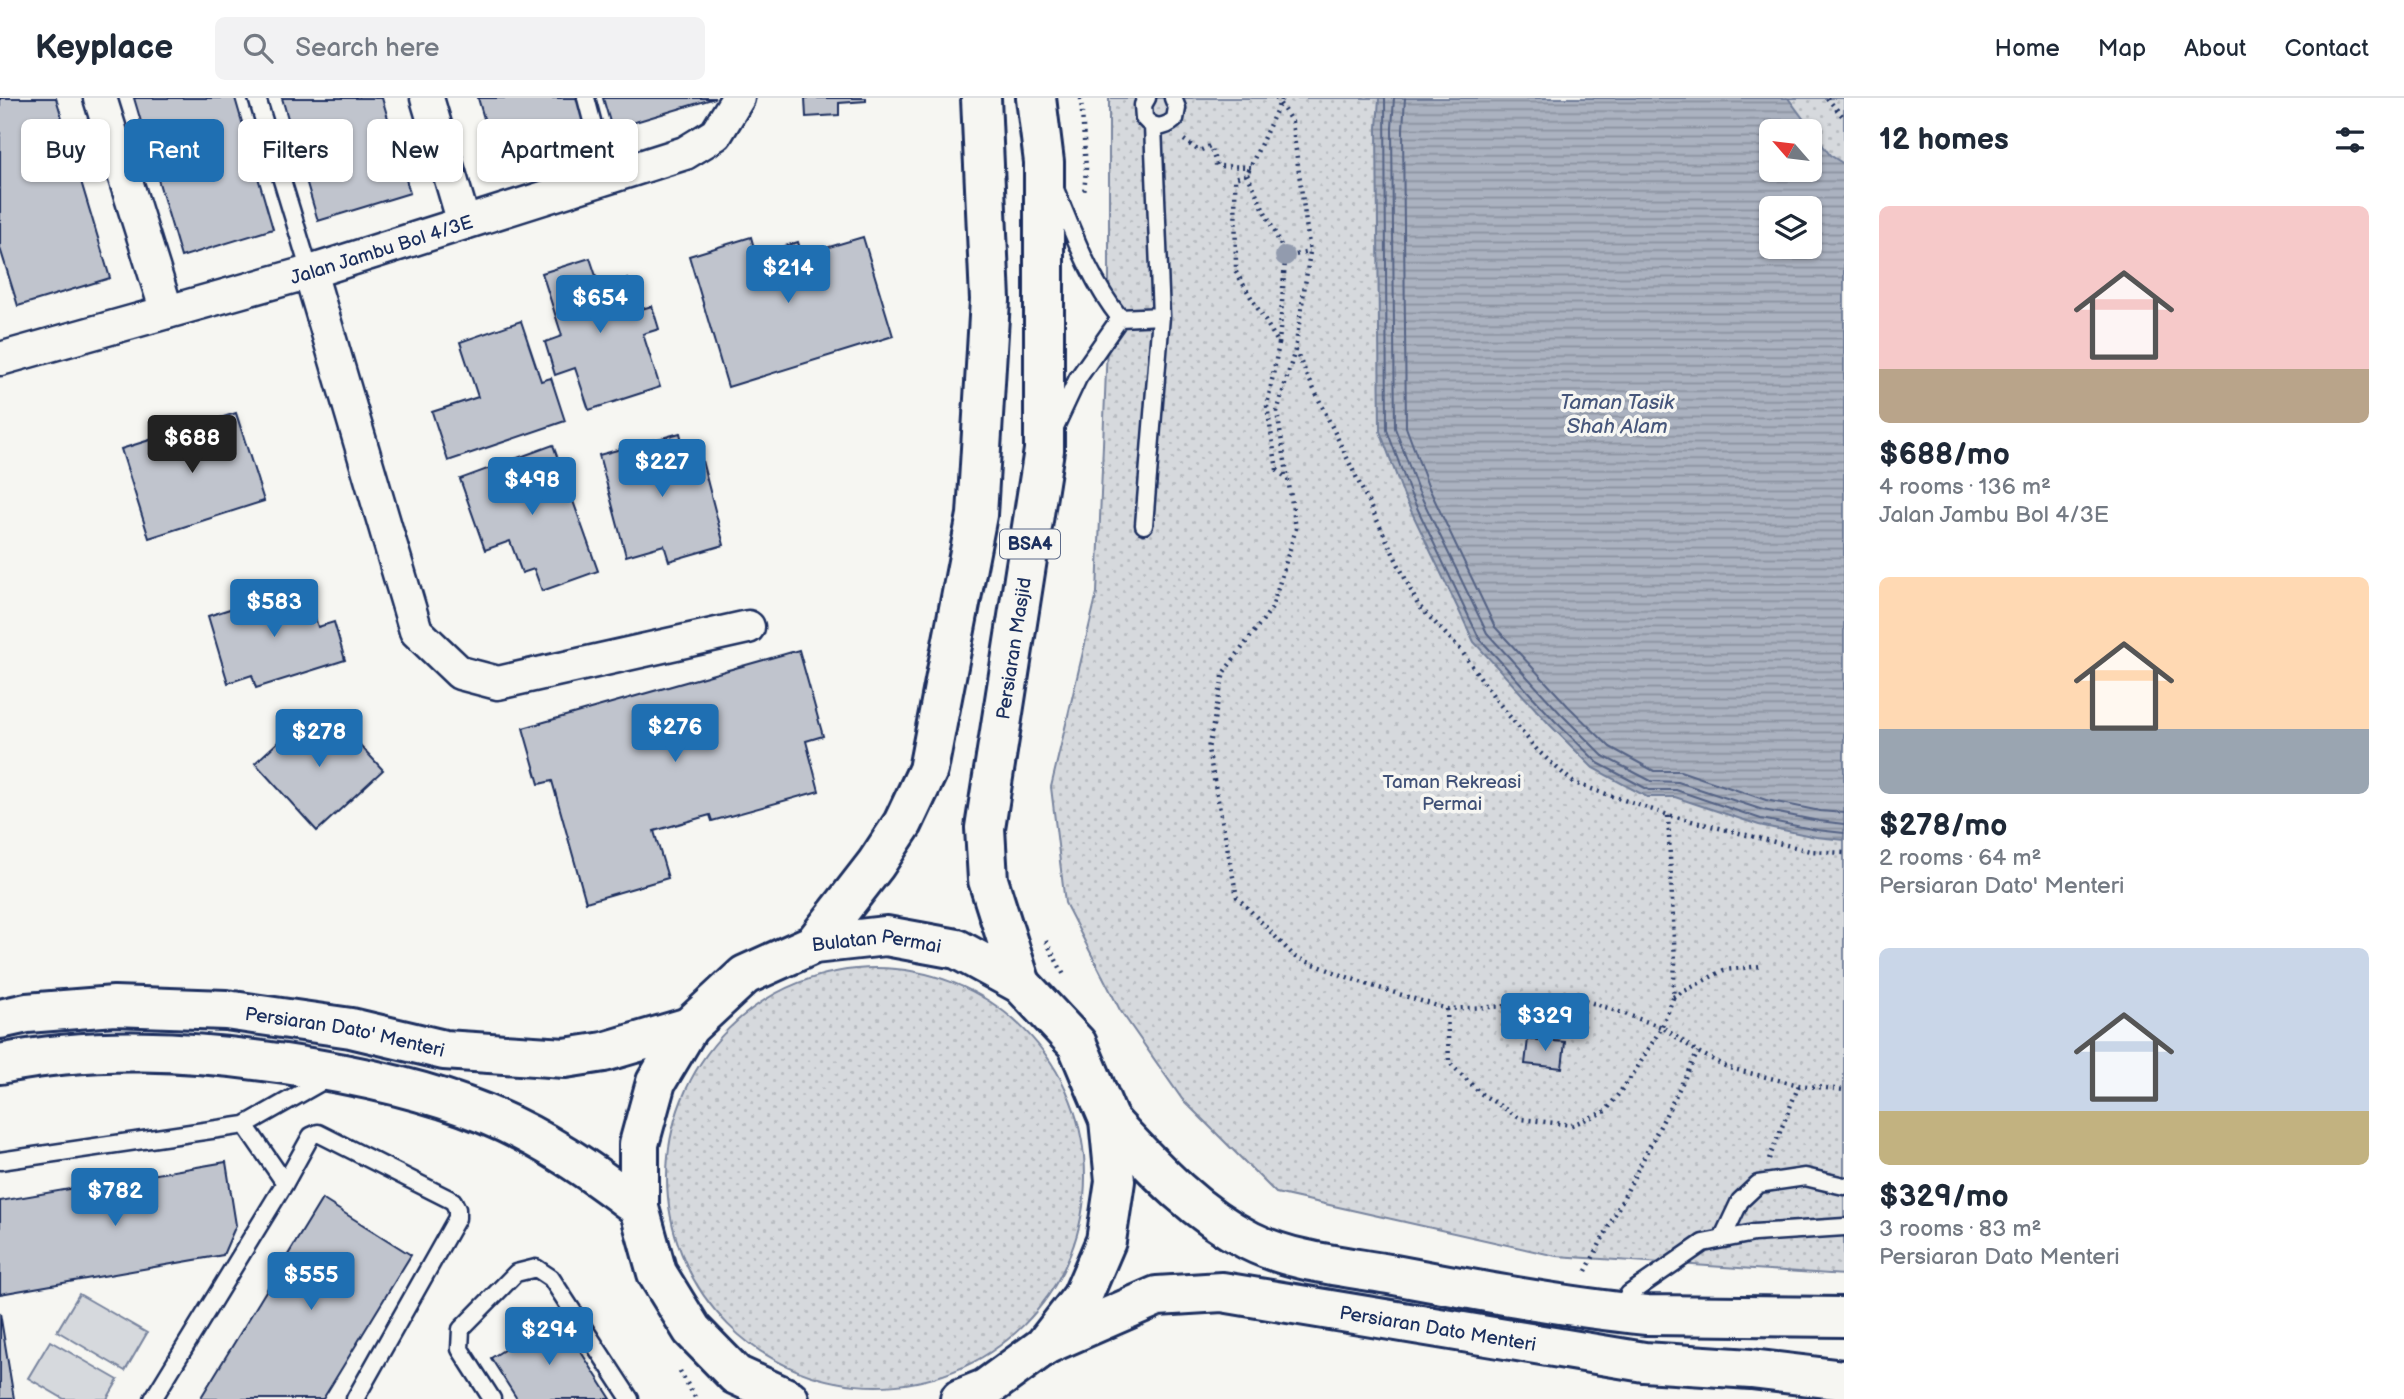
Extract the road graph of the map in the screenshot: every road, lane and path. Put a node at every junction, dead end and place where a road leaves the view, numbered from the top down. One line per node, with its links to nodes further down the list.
1 (100, 98): 28 (street)
2 (257, 98): 27 (lane)
3 (427, 98): 23 (street)
4 (586, 98): 15 (lane)
5 (738, 98): 20 (street, Jalan Jambu Bol 4/3E)
6 (981, 98): 41 (main road, BSA4)
7 (1036, 98): 18 (main road, Persiaran Masjid / BSA4)
8 (1081, 98): 24 (path)
9 (1147, 98): 16 (lane)
10 (1173, 98): 16 (lane)
11 (1276, 98): 25 (path)
12 (1282, 98): 19 (path, bridge)
13 (1827, 98): 14 (path)
14 (1844, 118)
15 (592, 119)
16 (1153, 126): 29 (lane)
17 (1199, 151): 19 (path)
18 (1044, 162): 24 (lane); 34 (main road, Persiaran Masjid / BSA4)
19 (1251, 167): 21 (path, bridge)
20 (638, 168)
21 (1247, 174): 26 (path); 31 (path, bridge)
22 (594, 182): 23 (street, Jalan Jambu Bol 4/3E)
23 (464, 223): 27 (street, Jalan Jambu Bol 4/3E)
24 (1079, 246): 30 (lane)
25 (1310, 252): 26 (path); 32 (path)
26 (1286, 256): 31 (path)
27 (310, 272): 28 (street, Jalan Jambu Bol 4/3E); 37 (street)
28 (167, 312): 33 (street, Jalan Jambu Bol 4/3E)
29 (1161, 316): 30 (lane); 36 (lane)
30 (1119, 318): 34 (lane)
31 (1279, 344): 35 (path, bridge)
32 (1295, 350): 35 (path); 38 (path)
33 (2, 352)
34 (1044, 450): 43 (main road, Persiaran Masjid / BSA4)
35 (1288, 480): 46 (path)
36 (1143, 524)
37 (748, 627)
38 (1668, 815): 39 (path); 45 (path)
39 (1844, 853)
40 (1044, 937): 44 (path)
41 (814, 944): 43 (main road, Bulatan Permai); 48 (main road, Bulatan Permai)
42 (1762, 965): 45 (path)
43 (1020, 984): 55 (main road, Bulatan Permai)
44 (1069, 984)
45 (1673, 998): 49 (path)
46 (1447, 1009): 49 (path); 49 (path)
47 (0, 1018): 48 (main road, Persiaran Dato' Menteri)
48 (689, 1027): 61 (main road, Bulatan Permai)
49 (1662, 1027): 50 (path)
50 (1698, 1052): 53 (path); 64 (path)
51 (0, 1064): 52 (main road)
52 (340, 1072): 56 (lane); 61 (main road)
53 (1799, 1085): 54 (path); 59 (path)
54 (1844, 1090)
55 (1109, 1120): 65 (main road); 67 (main road, Bulatan Permai)
56 (245, 1125): 57 (lane); 58 (lane)
57 (0, 1161)
58 (285, 1183): 71 (lane); 72 (lane)
59 (1758, 1184): 60 (lane); 63 (lane)
60 (1844, 1186)
61 (639, 1208): 70 (main road, Bulatan Permai)
62 (1844, 1227): 63 (lane)
63 (1722, 1240): 65 (lane)
64 (1586, 1271)
65 (1624, 1303): 66 (main road)
66 (1844, 1317)
67 (1044, 1346): 69 (main road, Persiaran Dato Menteri); 77 (main road, Bulatan Permai)
68 (674, 1361): 75 (path)
69 (1844, 1380)
70 (740, 1387): 76 (main road, Bulatan Permai)
71 (153, 1399)
72 (355, 1399)
73 (492, 1399): 74 (lane)
74 (629, 1399)
75 (696, 1399)
76 (789, 1399)
77 (960, 1399)

